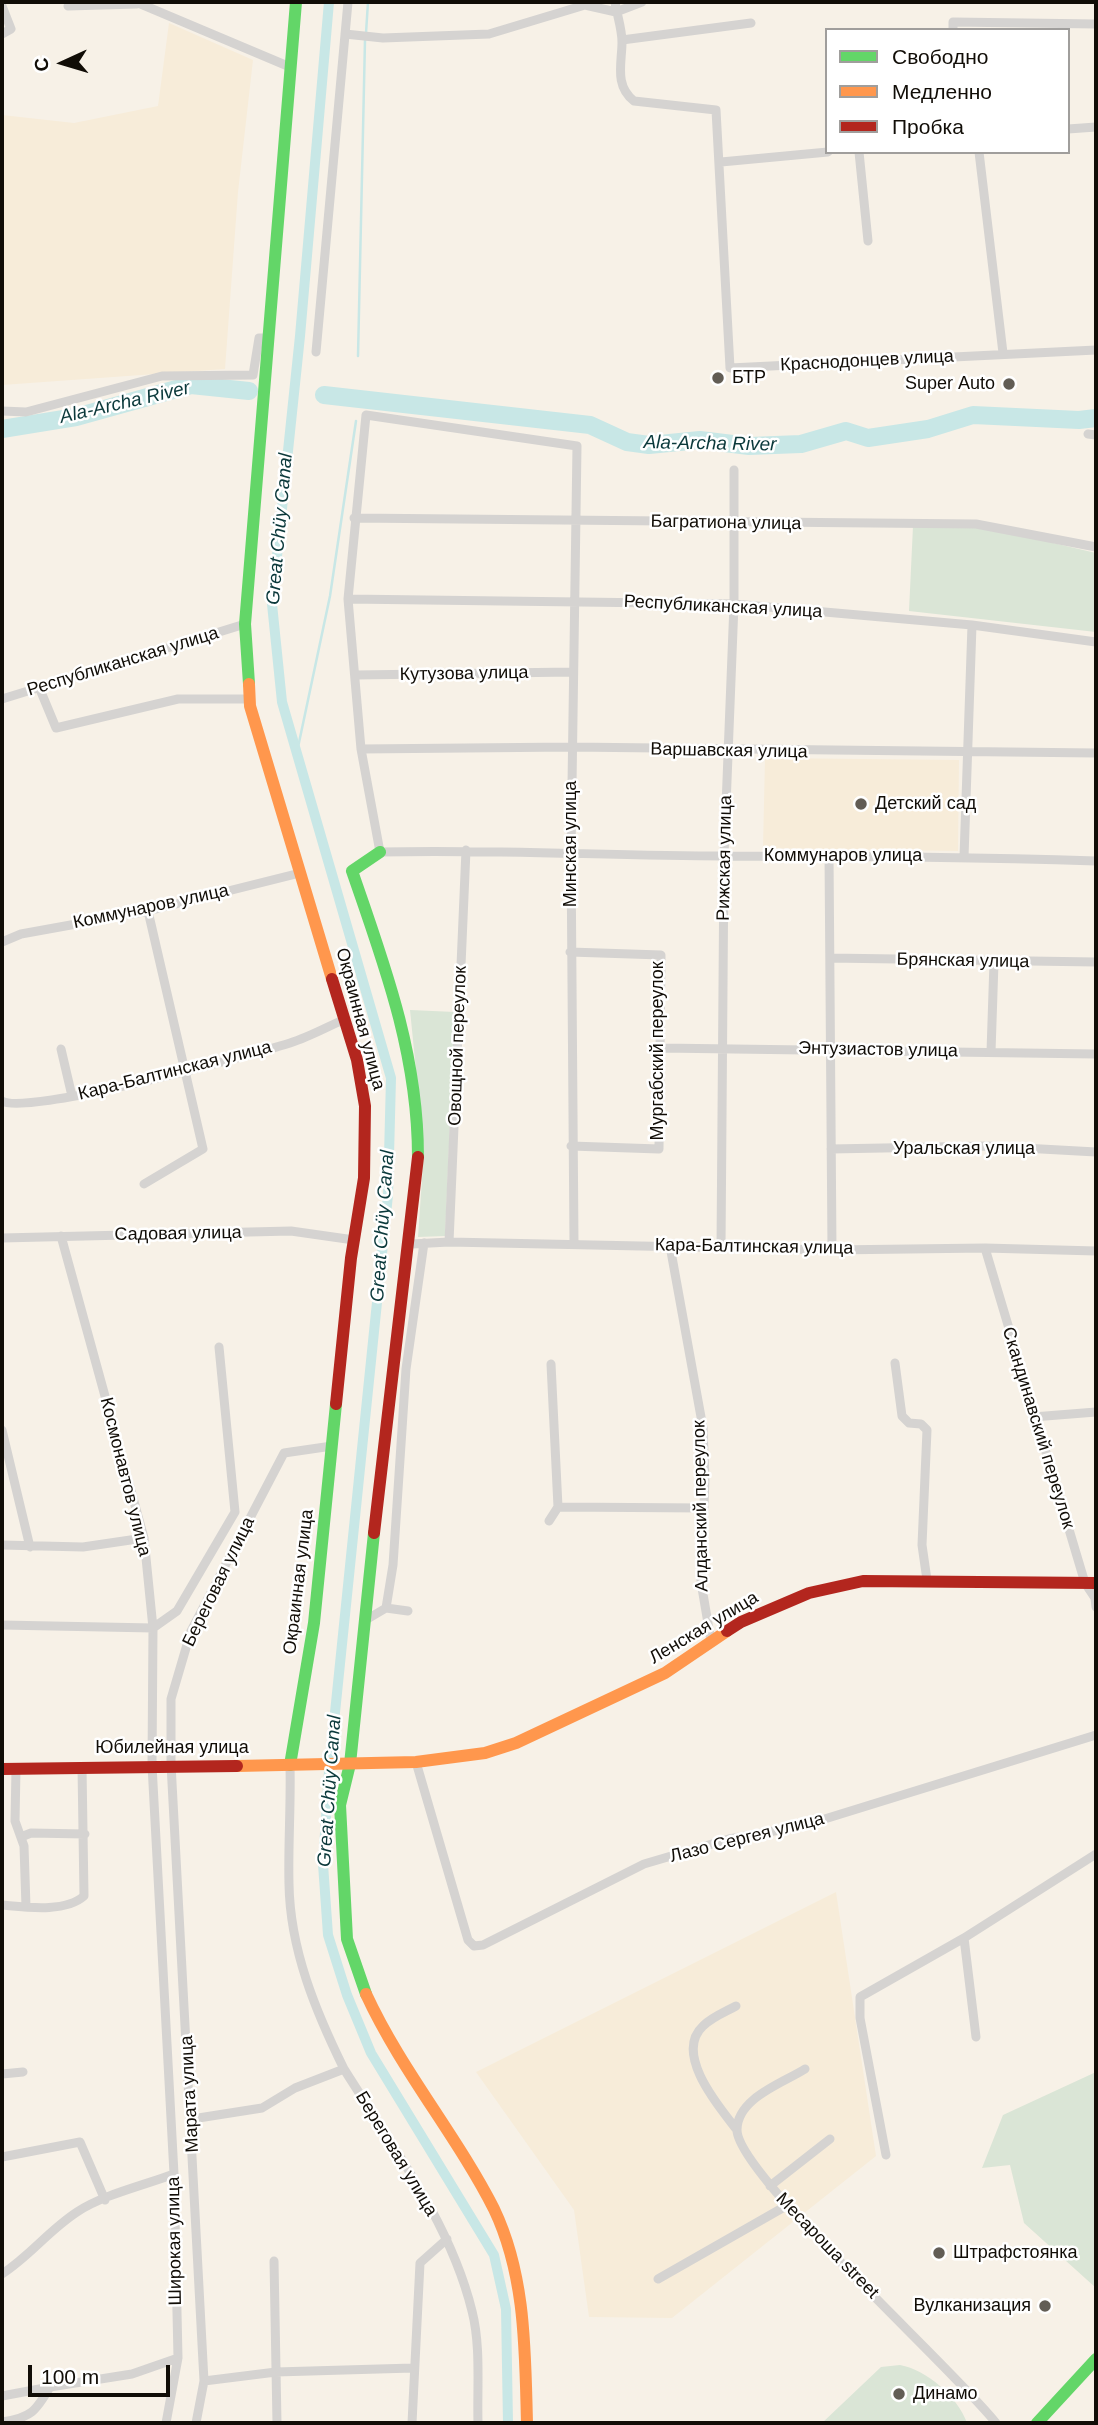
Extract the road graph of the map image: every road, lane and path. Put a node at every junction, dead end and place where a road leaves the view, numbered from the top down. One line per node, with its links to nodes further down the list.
1 (296, 2): 14 (street, Окраинная улица)
2 (348, 2): 12 (street)
3 (642, 2): 7 (street)
4 (137, 3): 6 (street); 14 (street)
5 (2, 6): 11 (street)
6 (68, 6)
7 (616, 7): 12 (street); 13 (street)
8 (751, 23): 13 (street)
9 (1096, 24): 10 (street)
10 (953, 28)
11 (2, 34)
12 (345, 34): 24 (street)
13 (622, 40): 20 (street)
14 (290, 67): 22 (street, Окраинная улица)
15 (1096, 127): 16 (street)
16 (1070, 129)
17 (825, 152): 20 (street)
18 (859, 154): 21 (street)
19 (979, 154): 25 (street)
20 (721, 162): 25 (street, Краснодонцев улица)
21 (868, 240)
22 (268, 338): 26 (street); 35 (street, Окраинная улица)
23 (1096, 350): 25 (street, Краснодонцев улица)
24 (316, 352)
25 (1003, 353)
26 (2, 411)
27 (734, 470): 30 (street, Рижская улица)
28 (354, 518): 29 (street, Багратиона улица); 29 (street, Минская улица); 32 (street)
29 (576, 521): 30 (street, Багратиона улица); 33 (street, Минская улица)
30 (735, 523): 31 (street, Багратиона улица); 34 (street, Рижская улица)
31 (1096, 547)
32 (348, 599): 33 (street, Республиканская улица); 39 (street)
33 (574, 601): 34 (street, Республиканская улица); 38 (street, Минская улица)
34 (734, 604): 36 (street, Республиканская улица); 45 (street, Рижская улица)
35 (245, 624): 40 (street, Республиканская улица); 42 (street, Окраинная улица)
36 (972, 625): 37 (street, Республиканская улица); 46 (street)
37 (1096, 642)
38 (573, 672): 39 (street, Кутузова улица); 43 (street, Минская улица)
39 (356, 675): 44 (street)
40 (39, 687): 41 (street, Республиканская улица); 42 (street)
41 (2, 699)
42 (249, 699): 55 (street, Окраинная улица)
43 (571, 747): 44 (street, Варшавская улица); 45 (street, Варшавская улица); 50 (street, Минская улица)
44 (361, 749): 49 (street)
45 (728, 751): 46 (street, Варшавская улица); 52 (street, Рижская улица)
46 (967, 753): 47 (street, Варшавская улица); 53 (street)
47 (1096, 753)
48 (466, 849): 49 (street, Коммунаров улица); 50 (street, Коммунаров улица); 79 (street, Овощной переулок)
49 (380, 852): 81 (street)
50 (570, 852): 52 (street, Коммунаров улица); 58 (street, Минская улица)
51 (829, 854): 52 (street, Коммунаров улица); 53 (street, Коммунаров улица); 59 (street)
52 (724, 856): 64 (street, Рижская улица)
53 (964, 857): 54 (street, Коммунаров улица)
54 (1096, 861)
55 (300, 873): 56 (street, Коммунаров улица); 62 (street, Окраинная улица)
56 (148, 911): 57 (street, Коммунаров улица); 69 (street)
57 (2, 942)
58 (570, 952): 63 (street, Мургабский переулок); 72 (street, Минская улица)
59 (830, 958): 60 (street, Брянская улица); 66 (street)
60 (994, 962): 61 (street, Брянская улица); 67 (street)
61 (1096, 962)
62 (345, 1019): 69 (street, Кара-Балтинская улица); 78 (street, Окраинная улица)
63 (661, 1048): 64 (street, Энтузиастов улица); 72 (street, Мургабский переулок)
64 (724, 1048): 66 (street, Энтузиастов улица); 83 (street, Рижская улица)
65 (61, 1049): 70 (street)
66 (830, 1049): 67 (street, Энтузиастов улица); 73 (street)
67 (991, 1052): 68 (street, Энтузиастов улица)
68 (1096, 1054)
69 (184, 1070): 70 (street, Кара-Балтинская улица); 75 (street)
70 (72, 1096): 71 (street, Кара-Балтинская улица)
71 (2, 1101)
72 (572, 1146): 80 (street, Минская улица)
73 (831, 1149): 74 (street, Уральская улица); 85 (street)
74 (1096, 1152)
75 (144, 1184)
76 (61, 1236): 77 (street, Садовая улица); 78 (street, Садовая улица); 97 (street, Космонавтов улица)
77 (2, 1238)
78 (354, 1240): 93 (street, Окраинная улица)
79 (449, 1242): 80 (street, Кара-Балтинская улица); 81 (street, Кара-Балтинская улица)
80 (574, 1243): 82 (street, Кара-Балтинская улица)
81 (418, 1244): 103 (street); 105 (street)
82 (670, 1246): 83 (street, Кара-Балтинская улица); 95 (street, Алданский переулок)
83 (721, 1247): 85 (street, Кара-Балтинская улица)
84 (985, 1248): 85 (street, Кара-Балтинская улица); 86 (street, Кара-Балтинская улица); 91 (street, Скандинавский переулок)
85 (832, 1250)
86 (1096, 1251)
87 (219, 1347): 107 (street, Береговая улица)
88 (895, 1363): 100 (street)
89 (551, 1364): 94 (street)
90 (1096, 1412): 91 (street)
91 (1033, 1417): 101 (street, Скандинавский переулок)
92 (2, 1430): 99 (street)
93 (332, 1446): 111 (street, Береговая улица); 114 (street, Окраинная улица)
94 (558, 1507): 95 (street); 96 (street)
95 (704, 1508): 108 (street, Алданский переулок)
96 (549, 1521)
97 (144, 1538): 99 (street); 107 (street, Космонавтов улица)
98 (2, 1545): 99 (street)
99 (30, 1547)
100 (927, 1580): 101 (street, Ленская улица); 108 (street, Ленская улица)
101 (1091, 1583): 102 (street, Скандинавский переулок)
102 (1096, 1607)
103 (386, 1608): 104 (street); 105 (street)
104 (408, 1611)
105 (364, 1621): 112 (street)
106 (2, 1625): 107 (street)
107 (153, 1628): 113 (street, Космонавтов улица)
108 (711, 1641): 110 (street, Ленская улица)
109 (1096, 1735): 110 (street, Лазо Сергея улица)
110 (416, 1762): 112 (street, Ленская улица)
111 (171, 1764): 113 (street, Юбилейная улица); 114 (street, Юбилейная улица); 130 (street, Марата улица)
112 (346, 1764): 114 (street, Юбилейная улица); 156 (street)
113 (152, 1765): 115 (street, Юбилейная улица); 135 (street, Широкая улица)
114 (292, 1765): 127 (street, Береговая улица)
115 (82, 1767): 117 (street, Юбилейная улица); 118 (street)
116 (2, 1769): 117 (street, Юбилейная улица)
117 (16, 1769): 119 (street)
118 (85, 1834): 119 (street); 122 (street)
119 (21, 1837): 122 (street)
120 (1096, 1854): 123 (street)
121 (2, 1905): 122 (street)
122 (26, 1907)
123 (964, 1938): 125 (street); 133 (street)
124 (736, 2006): 131 (street, Месароша street)
125 (976, 2037)
126 (806, 2069): 131 (street)
127 (344, 2070): 130 (street); 139 (street, Береговая улица)
128 (23, 2071): 129 (street)
129 (2, 2074)
130 (192, 2119): 147 (street, Марата улица)
131 (737, 2130): 136 (street, Месароша street)
132 (830, 2139): 136 (street)
133 (886, 2155)
134 (2, 2157): 137 (street)
135 (174, 2174): 137 (street); 143 (street, Широкая улица)
136 (770, 2186): 138 (street, Месароша street)
137 (105, 2200): 141 (street)
138 (786, 2206): 142 (street); 157 (street, Месароша street)
139 (447, 2239): 145 (street); 155 (street, Береговая улица)
140 (274, 2261): 146 (street)
141 (2, 2274)
142 (659, 2279)
143 (178, 2358): 148 (street); 151 (street, Широкая улица)
144 (1096, 2359): 158 (street)
145 (413, 2368): 146 (street); 154 (street)
146 (276, 2372): 147 (street); 153 (street)
147 (204, 2381): 152 (street, Марата улица)
148 (50, 2387): 149 (street); 150 (street)
149 (2, 2396)
150 (2, 2422)
151 (166, 2423)
152 (196, 2423)
153 (277, 2423)
154 (412, 2423)
155 (478, 2423)
156 (527, 2423)
157 (996, 2423)
158 (1037, 2423)

